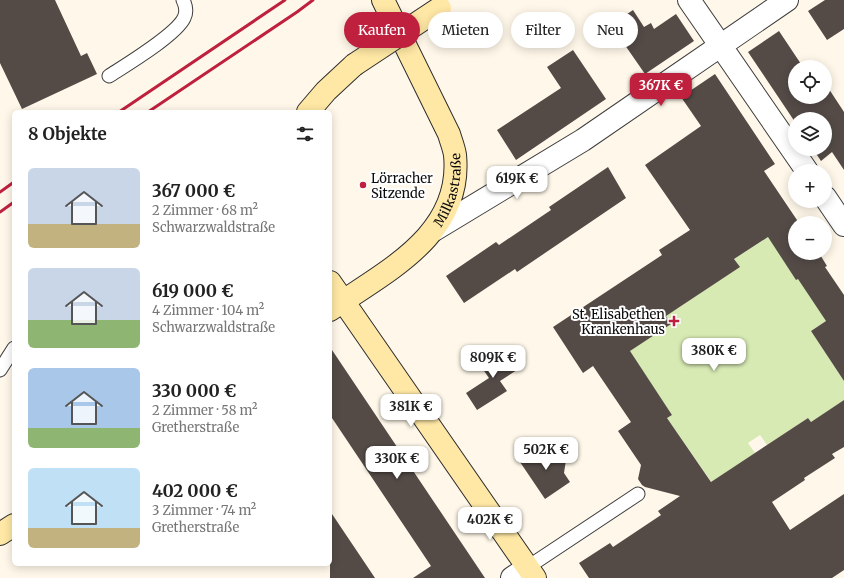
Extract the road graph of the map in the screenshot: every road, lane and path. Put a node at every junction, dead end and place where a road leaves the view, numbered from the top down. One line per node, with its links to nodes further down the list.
1 (184, 0): 7 (lane)
2 (383, 0): 12 (main road, Milkastraße)
3 (689, 0): 6 (street)
4 (787, 0): 6 (street)
5 (446, 4): 8 (main road, bridge)
6 (721, 46): 9 (street); 12 (street)
7 (109, 76)
8 (310, 110)
9 (802, 164)
10 (832, 208): 11 (street)
11 (844, 225)
12 (434, 230): 14 (main road, Milkastraße)
13 (332, 289): 14 (main road)
14 (337, 306): 20 (main road)
15 (12, 351): 16 (lane)
16 (0, 370)
17 (638, 494): 20 (lane)
18 (12, 526): 19 (main road)
19 (0, 534)
20 (525, 574)

